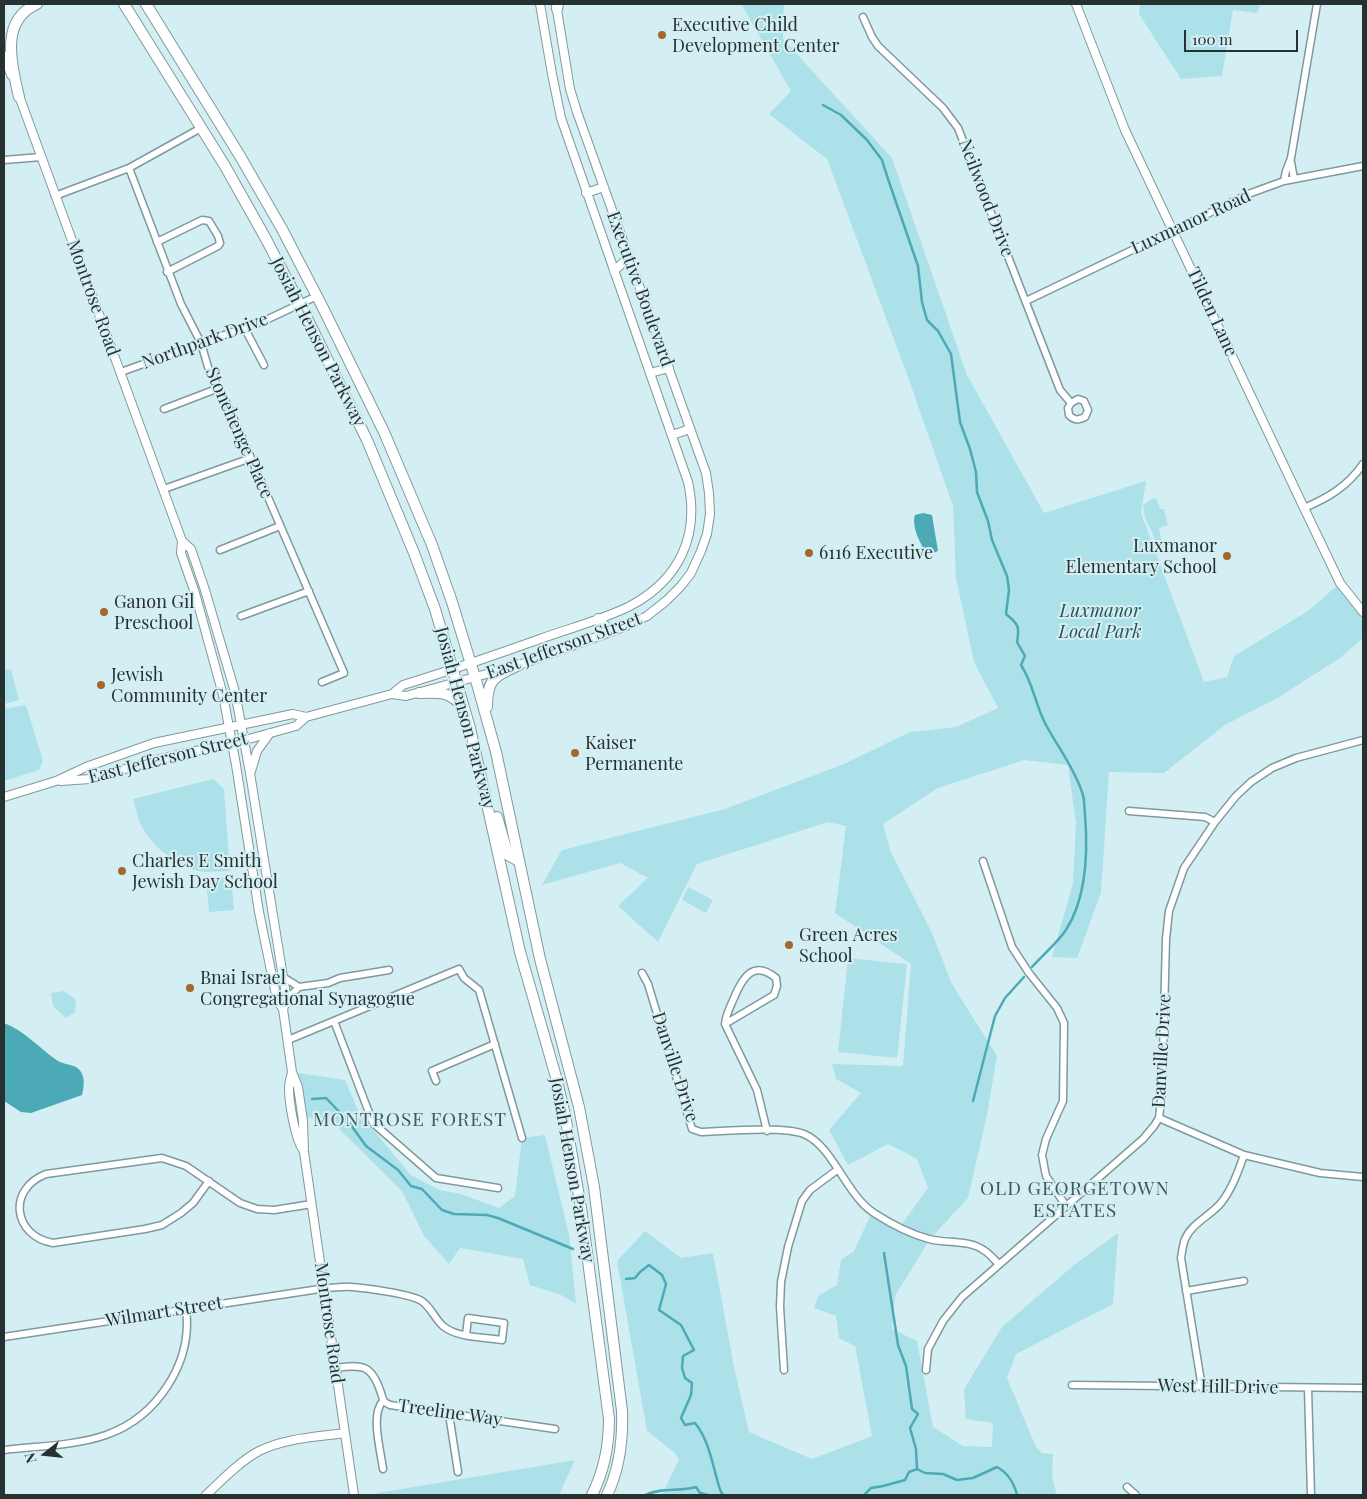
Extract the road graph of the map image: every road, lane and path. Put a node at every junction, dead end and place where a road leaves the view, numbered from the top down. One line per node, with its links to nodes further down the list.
1 (37, 4): 10 (main road)
2 (124, 4): 12 (main road, Josiah Henson Parkway)
3 (146, 4): 29 (main road, Josiah Henson Parkway)
4 (540, 4): 13 (street, Executive Boulevard)
5 (1076, 4): 24 (street, Tilden Lane)
6 (1317, 4): 16 (street)
7 (557, 5): 11 (street, Executive Boulevard)
8 (863, 17): 30 (street, Neilwood Drive)
9 (4, 55): 10 (street, Montrose Road)
10 (19, 97): 14 (street, Montrose Road)
11 (581, 124): 13 (street); 21 (street, Executive Boulevard)
12 (201, 128): 18 (street); 31 (main road, Josiah Henson Parkway)
13 (565, 129): 22 (street, Executive Boulevard)
14 (41, 158): 15 (street); 23 (street, Montrose Road)
15 (4, 160)
16 (1291, 162): 19 (street); 20 (street)
17 (1363, 166): 19 (street, Luxmanor Road)
18 (129, 168): 23 (street); 25 (street, Stonehenge Place)
19 (1294, 179): 20 (street, Luxmanor Road)
20 (1284, 181): 24 (street, Luxmanor Road)
21 (604, 187): 22 (street); 26 (street, Executive Boulevard)
22 (586, 193): 27 (street, Executive Boulevard)
23 (56, 196): 36 (street, Montrose Road)
24 (1173, 230): 30 (street, Luxmanor Road); 46 (street, Tilden Lane)
25 (157, 242): 28 (street, Stonehenge Place); 28 (street)
26 (629, 257): 27 (street); 35 (street, Executive Boulevard)
27 (614, 271): 37 (street, Executive Boulevard)
28 (168, 272): 33 (street, Stonehenge Place)
29 (317, 296): 31 (street, Northpark Drive); 58 (main road, Josiah Henson Parkway)
30 (1026, 301): 39 (street, Neilwood Drive)
31 (300, 305): 32 (street, Northpark Drive); 60 (main road, Josiah Henson Parkway)
32 (244, 327): 33 (street, Northpark Drive); 34 (street)
33 (201, 343): 36 (street, Northpark Drive); 38 (street, Stonehenge Place)
34 (264, 364)
35 (668, 368): 37 (street); 41 (street, Executive Boulevard)
36 (121, 372): 45 (street, Montrose Road)
37 (650, 373): 42 (street, Executive Boulevard)
38 (219, 388): 40 (street); 43 (street, Stonehenge Place)
39 (1070, 403)
40 (164, 409)
41 (690, 429): 42 (street); 51 (street, Executive Boulevard)
42 (672, 434): 50 (street, Executive Boulevard)
43 (251, 458): 45 (street); 47 (street, Stonehenge Place)
44 (1363, 464): 46 (street)
45 (164, 488): 48 (street, Montrose Road)
46 (1304, 508): 53 (street, Tilden Lane)
47 (280, 526): 49 (street); 52 (street, Stonehenge Place)
48 (182, 541): 69 (street, Montrose Road); 70 (street, Montrose Road)
49 (220, 550)
50 (676, 566): 55 (street, East Jefferson Street)
51 (691, 573): 56 (street, East Jefferson Street)
52 (309, 591): 54 (street); 62 (street, Stonehenge Place)
53 (1363, 612)
54 (241, 616)
55 (598, 618): 56 (street); 57 (street); 58 (street, East Jefferson Street)
56 (612, 632): 57 (street, East Jefferson Street)
57 (603, 635): 59 (street, East Jefferson Street)
58 (471, 663): 60 (street, East Jefferson Street); 61 (main road, Josiah Henson Parkway)
59 (519, 665): 61 (street, East Jefferson Street); 68 (main road)
60 (454, 669): 63 (main road, Josiah Henson Parkway); 65 (street, East Jefferson Street)
61 (476, 678): 63 (street, East Jefferson Street); 68 (main road, Josiah Henson Parkway)
62 (322, 682)
63 (458, 682): 64 (street, East Jefferson Street); 66 (main road, Josiah Henson Parkway)
64 (419, 693): 65 (street, East Jefferson Street); 66 (main road)
65 (392, 694): 67 (street, East Jefferson Street)
66 (465, 709): 77 (main road, Josiah Henson Parkway)
67 (306, 717): 69 (street, East Jefferson Street); 71 (street, East Jefferson Street)
68 (488, 720): 81 (main road, Josiah Henson Parkway)
69 (242, 725): 70 (street, East Jefferson Street); 72 (street, Montrose Road)
70 (229, 728): 74 (street, Montrose Road); 76 (street, East Jefferson Street)
71 (270, 734): 72 (street, East Jefferson Street); 75 (street)
72 (245, 740): 74 (street, East Jefferson Street); 75 (street, Montrose Road)
73 (1363, 740): 80 (street, Danville Drive)
74 (232, 743): 76 (street, East Jefferson Street); 88 (street, Montrose Road)
75 (250, 773): 85 (street, Montrose Road)
76 (56, 781): 78 (street, East Jefferson Street)
77 (486, 794): 81 (main road); 126 (main road, Josiah Henson Parkway)
78 (4, 797)
79 (1129, 811): 80 (street)
80 (1215, 822): 94 (street, Danville Drive)
81 (519, 861): 129 (main road, Josiah Henson Parkway)
82 (983, 861): 103 (street)
83 (389, 970): 86 (street)
84 (642, 973): 95 (street, Danville Drive)
85 (283, 977): 86 (street); 87 (street, Montrose Road)
86 (299, 987): 87 (street)
87 (286, 999): 88 (street, Montrose Road)
88 (283, 1009): 91 (street, Montrose Road)
89 (334, 1021): 91 (street); 92 (street); 101 (street)
90 (726, 1024): 90 (street); 95 (street)
91 (288, 1040): 102 (street, Montrose Road)
92 (495, 1044): 93 (street); 96 (street)
93 (436, 1081)
94 (1158, 1118): 97 (street); 103 (street, Danville Drive)
95 (767, 1131): 98 (street, Danville Drive)
96 (522, 1138)
97 (1244, 1155): 99 (street); 107 (street)
98 (837, 1170): 104 (street, Danville Drive); 112 (street)
99 (1363, 1177)
100 (209, 1181): 100 (street); 102 (street)
101 (498, 1188)
102 (312, 1204): 106 (street, Montrose Road)
103 (1066, 1206): 104 (street, Danville Drive)
104 (999, 1264): 113 (street)
105 (1244, 1281): 107 (street)
106 (324, 1289): 108 (street, Wilmart Street); 109 (street, Wilmart Street); 111 (street, Montrose Road)
107 (1186, 1291): 115 (street)
108 (186, 1309): 110 (street, Wilmart Street); 122 (street)
109 (466, 1335): 109 (street, Wilmart Street)
110 (4, 1337)
111 (336, 1368): 118 (street, Treeline Way); 121 (street, Montrose Road)
112 (784, 1370)
113 (926, 1370)
114 (1072, 1385): 115 (street, West Hill Drive)
115 (1202, 1388): 116 (street, West Hill Drive)
116 (1308, 1388): 117 (street, West Hill Drive); 131 (street)
117 (1363, 1388)
118 (383, 1401): 119 (street, Treeline Way); 123 (street)
119 (449, 1414): 120 (street, Treeline Way); 124 (street)
120 (556, 1429)
121 (345, 1433): 127 (street); 128 (street, Montrose Road)
122 (4, 1450)
123 (383, 1469)
124 (458, 1472)
125 (1127, 1487): 130 (street)
126 (593, 1494)
127 (206, 1495)
128 (354, 1495)
129 (606, 1495)
130 (1136, 1495)
131 (1311, 1495)

